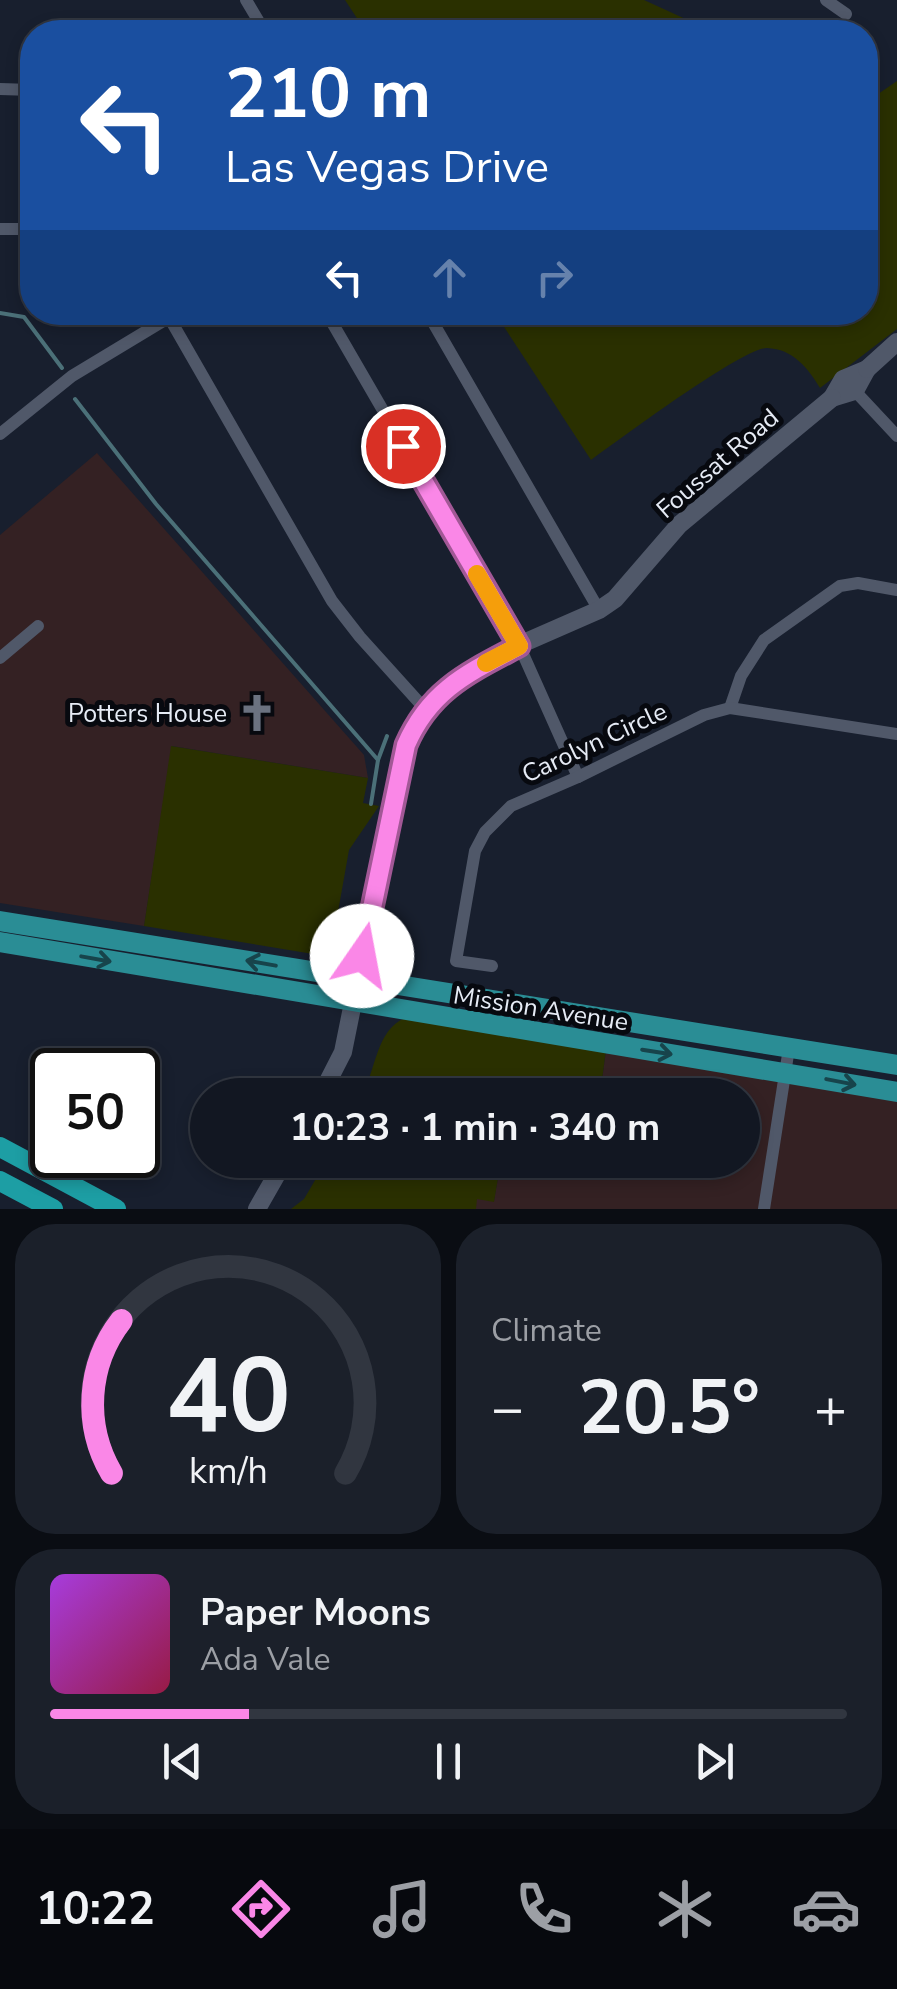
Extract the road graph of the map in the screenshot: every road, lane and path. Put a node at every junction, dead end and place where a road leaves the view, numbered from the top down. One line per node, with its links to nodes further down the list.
1 (826, 0): 2 (street)
2 (846, 14)
3 (153, 325): 11 (street)
4 (177, 325): 19 (street)
5 (334, 325): 16 (street)
6 (435, 325): 14 (street)
7 (897, 342): 8 (main road, Foussat Road)
8 (867, 369): 9 (main road, Foussat Road); 10 (main road, Foussat Road)
9 (855, 391): 10 (main road, Foussat Road); 12 (street)
10 (832, 398): 14 (main road, Foussat Road)
11 (0, 434)
12 (897, 436)
13 (897, 590): 18 (street)
14 (599, 610): 16 (main road, Foussat Road)
15 (38, 626): 17 (street)
16 (519, 646): 19 (main road, Foussat Road); 21 (street)
17 (0, 658)
18 (730, 708): 20 (street, Carolyn Circle); 21 (street, Carolyn Circle)
19 (425, 709): 25 (main road, Foussat Road)
20 (897, 734)
21 (578, 777): 24 (street, Carolyn Circle)
22 (0, 921): 25 (main road, Mission Avenue, one-way to 22)
23 (0, 942): 26 (main road, Mission Avenue, one-way to 26)
24 (492, 966)
25 (357, 980): 26 (main road, Foussat Road); 27 (main road, Mission Avenue)
26 (353, 1003): 29 (main road, Mission Avenue, one-way to 29); 30 (main road, Foussat Road)
27 (788, 1048): 28 (main road, Mission Avenue); 29 (street)
28 (897, 1065)
29 (785, 1072): 31 (main road, Mission Avenue, one-way to 31); 38 (street)
30 (330, 1078)
31 (897, 1092)
32 (0, 1147): 36 (highway)
33 (274, 1178): 37 (main road)
34 (0, 1181): 35 (highway)
35 (53, 1209)
36 (116, 1209)
37 (256, 1209)
38 (764, 1209)

